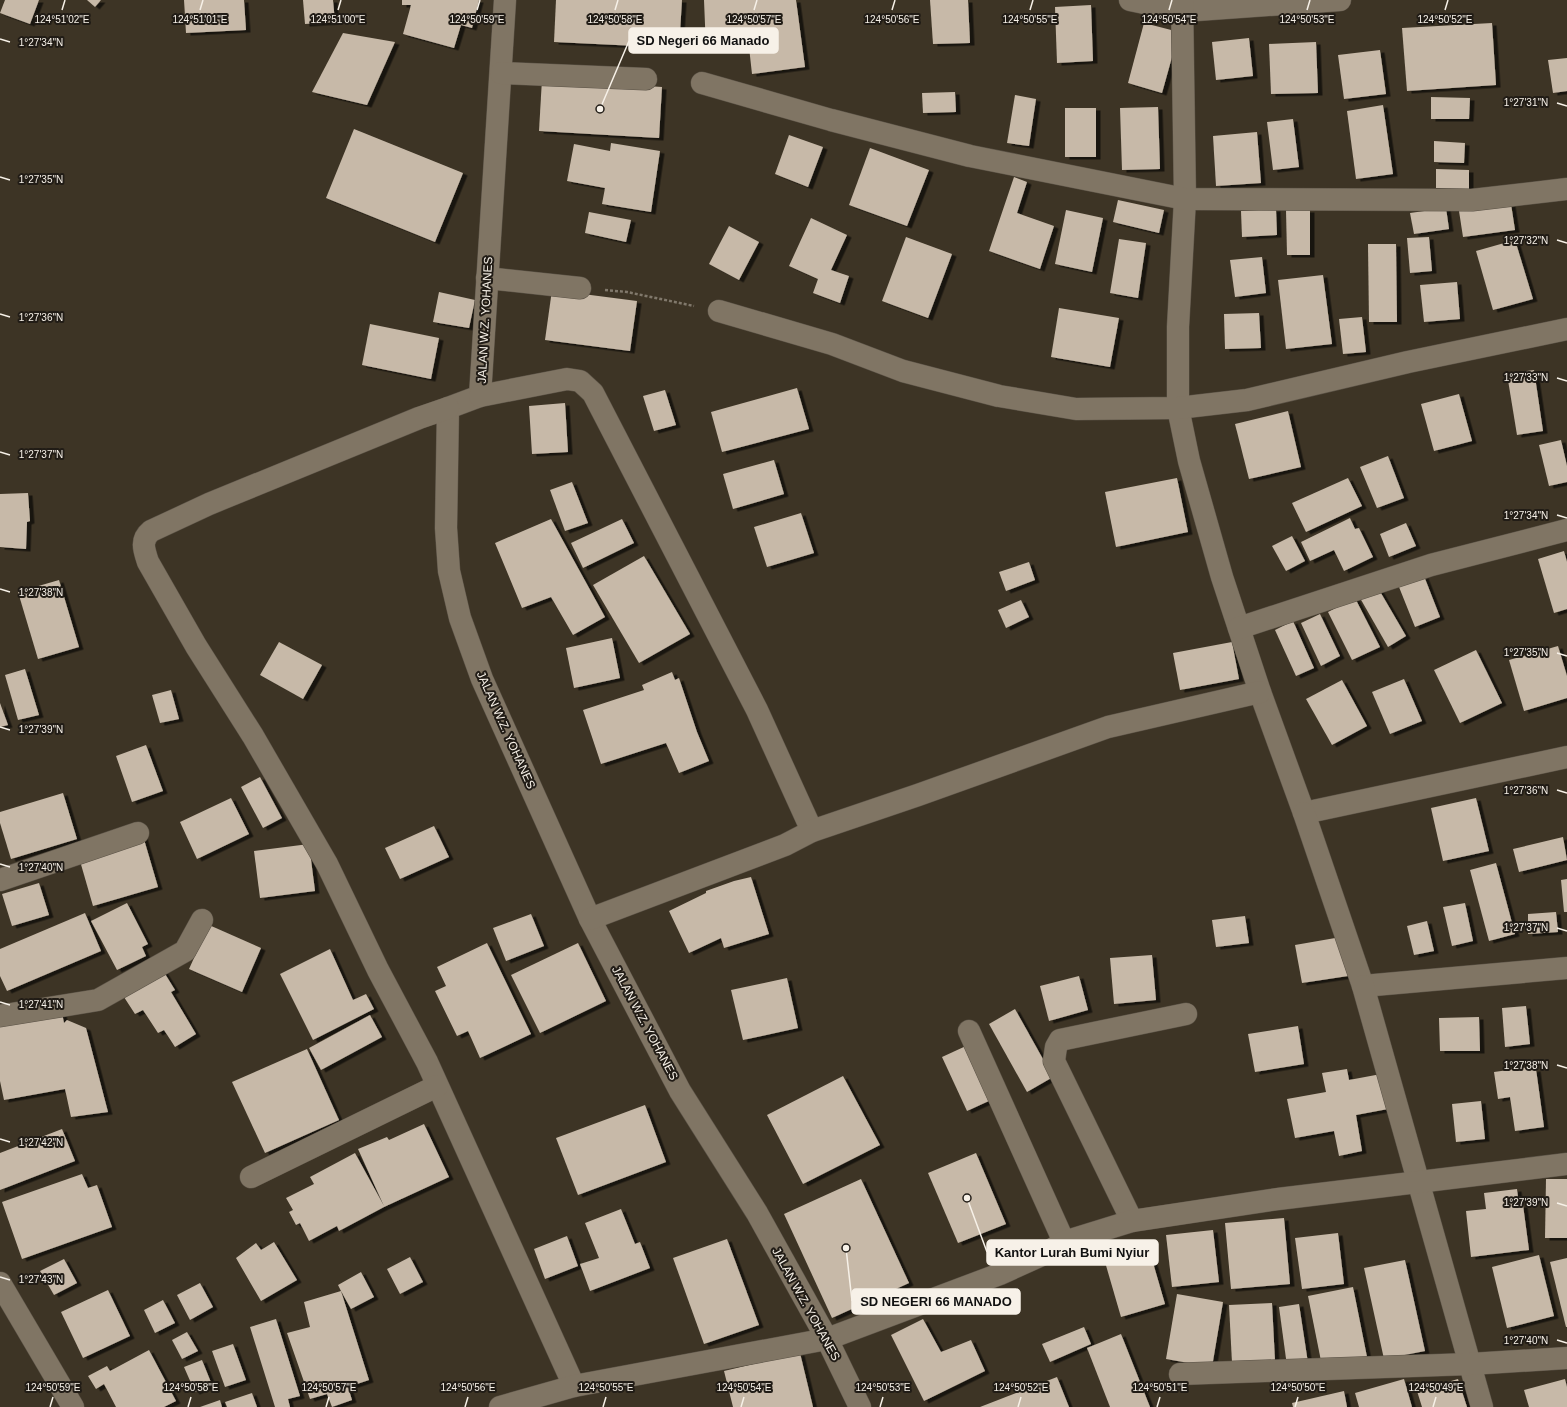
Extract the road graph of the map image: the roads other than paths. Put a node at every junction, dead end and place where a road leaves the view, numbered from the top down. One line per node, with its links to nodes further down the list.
1 (505, 0): 5 (street, JALAN W.Z. YOHANES)
2 (1130, 0): 4 (street)
3 (1340, 0): 4 (street)
4 (1182, 5): 9 (street)
5 (501, 73): 6 (street); 10 (street, JALAN W.Z. YOHANES)
6 (646, 79)
7 (702, 83): 9 (street)
8 (1567, 189): 9 (street)
9 (1185, 199): 16 (street)
10 (487, 278): 11 (street); 14 (street, JALAN W.Z. YOHANES)
11 (580, 288)
12 (719, 311): 16 (street)
13 (1567, 329): 16 (street)
14 (480, 396): 15 (street, JALAN W.Z. YOHANES); 22 (street)
15 (448, 408): 25 (street, JALAN W.Z. YOHANES); 32 (street)
16 (1178, 408): 18 (street)
17 (1567, 530): 18 (street)
18 (1239, 628): 19 (street)
19 (1260, 692): 21 (street); 22 (street)
20 (1567, 757): 21 (street)
21 (1304, 813): 28 (street)
22 (812, 831): 25 (street)
23 (138, 833): 24 (street)
24 (0, 880)
25 (590, 919): 39 (street, JALAN W.Z. YOHANES)
26 (202, 920): 30 (street)
27 (1567, 968): 28 (street)
28 (1363, 986): 35 (street)
29 (1186, 1014): 36 (street)
30 (0, 1016)
31 (969, 1031): 37 (street)
32 (437, 1086): 34 (street); 43 (street)
33 (1567, 1164): 35 (street)
34 (252, 1177)
35 (1417, 1181): 36 (street); 41 (street)
36 (1132, 1221): 37 (street)
37 (1064, 1242): 39 (street)
38 (0, 1283): 44 (street)
39 (827, 1339): 43 (street); 46 (street, JALAN W.Z. YOHANES)
40 (1567, 1358): 41 (street)
41 (1470, 1364): 42 (street); 47 (street)
42 (1180, 1374)
43 (574, 1386): 45 (street)
44 (73, 1407)
45 (500, 1407)
46 (860, 1407)
47 (1482, 1407)

